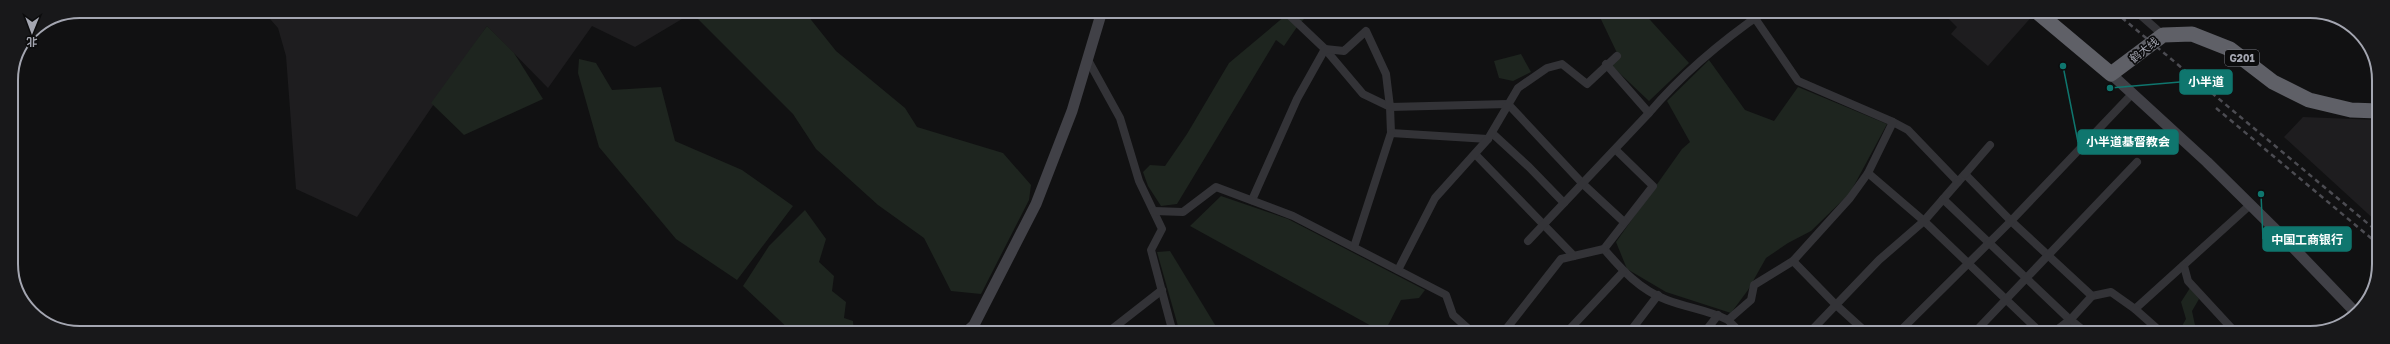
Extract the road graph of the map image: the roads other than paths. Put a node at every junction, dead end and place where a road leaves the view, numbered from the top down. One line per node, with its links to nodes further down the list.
1 (1100, 18): 12 (street)
2 (1292, 18): 8 (street)
3 (1750, 18): 19 (street)
4 (1755, 18): 20 (street)
5 (2043, 18): 9 (highway)
6 (2144, 18): 7 (street)
7 (2163, 35): 11 (highway, 鹤大线); 18 (highway, 鹤大线 / G201)
8 (1324, 49): 17 (street); 17 (street); 32 (street)
9 (2087, 55): 11 (highway); 14 (highway)
10 (1617, 56): 13 (street)
11 (2134, 57): 14 (highway, 鹤大线)
12 (1088, 60): 35 (street); 62 (street)
13 (1606, 64): 16 (street); 19 (street)
14 (2112, 74): 15 (street)
15 (2133, 93): 34 (street); 36 (street)
16 (1508, 104): 17 (street); 22 (street); 30 (street)
17 (1390, 107): 21 (street)
18 (2372, 111)
19 (1649, 113): 24 (street)
20 (1893, 122): 27 (street); 29 (street)
21 (1391, 133): 22 (street); 42 (street)
22 (1490, 136): 25 (street); 33 (street)
23 (1990, 145): 28 (street)
24 (1616, 150): 30 (street); 38 (street)
25 (1475, 154): 39 (street); 49 (street)
26 (2137, 162): 44 (street)
27 (1868, 172): 37 (street); 46 (street)
28 (1965, 174): 29 (street); 36 (street)
29 (1958, 182): 31 (street)
30 (1583, 184): 33 (street); 38 (street)
31 (1943, 199): 37 (street); 41 (street)
32 (1252, 200): 35 (street); 42 (street)
33 (1564, 203): 39 (street)
34 (2250, 205): 48 (street); 58 (street)
35 (1154, 211): 52 (street)
36 (2011, 220): 41 (street); 44 (street)
37 (1924, 221): 47 (street); 56 (street)
38 (1624, 222): 43 (street)
39 (1544, 225): 40 (street); 45 (street)
40 (1528, 241)
41 (1987, 242): 47 (street); 51 (street)
42 (1354, 247): 49 (street)
43 (1604, 249): 45 (street); 50 (street)
44 (2048, 254): 51 (street); 54 (street)
45 (1574, 256): 66 (street)
46 (1793, 262): 56 (street); 61 (street)
47 (1968, 262): 55 (street); 73 (street)
48 (2184, 266): 57 (street); 79 (street)
49 (1398, 270): 65 (street)
50 (1623, 272): 53 (street); 67 (street)
51 (2026, 278): 55 (street); 60 (street)
52 (1162, 290): 63 (street); 64 (street)
53 (1658, 295): 59 (street); 68 (street)
54 (2092, 296): 57 (street); 60 (street)
55 (2007, 299): 74 (street); 75 (street)
56 (1835, 304): 71 (street); 72 (street)
57 (2135, 310): 78 (street)
58 (2352, 310)
59 (1718, 315): 61 (street); 69 (street)
60 (2071, 319): 76 (street); 77 (street)
61 (1728, 320): 70 (street)
62 (973, 326)
63 (1116, 326)
64 (1171, 326)
65 (1465, 326)
66 (1508, 326)
67 (1573, 326)
68 (1634, 326)
69 (1709, 326)
70 (1734, 326)
71 (1815, 326)
72 (1859, 326)
73 (1905, 326)
74 (1981, 326)
75 (2035, 326)
76 (2062, 326)
77 (2079, 326)
78 (2154, 326)
79 (2230, 326)

